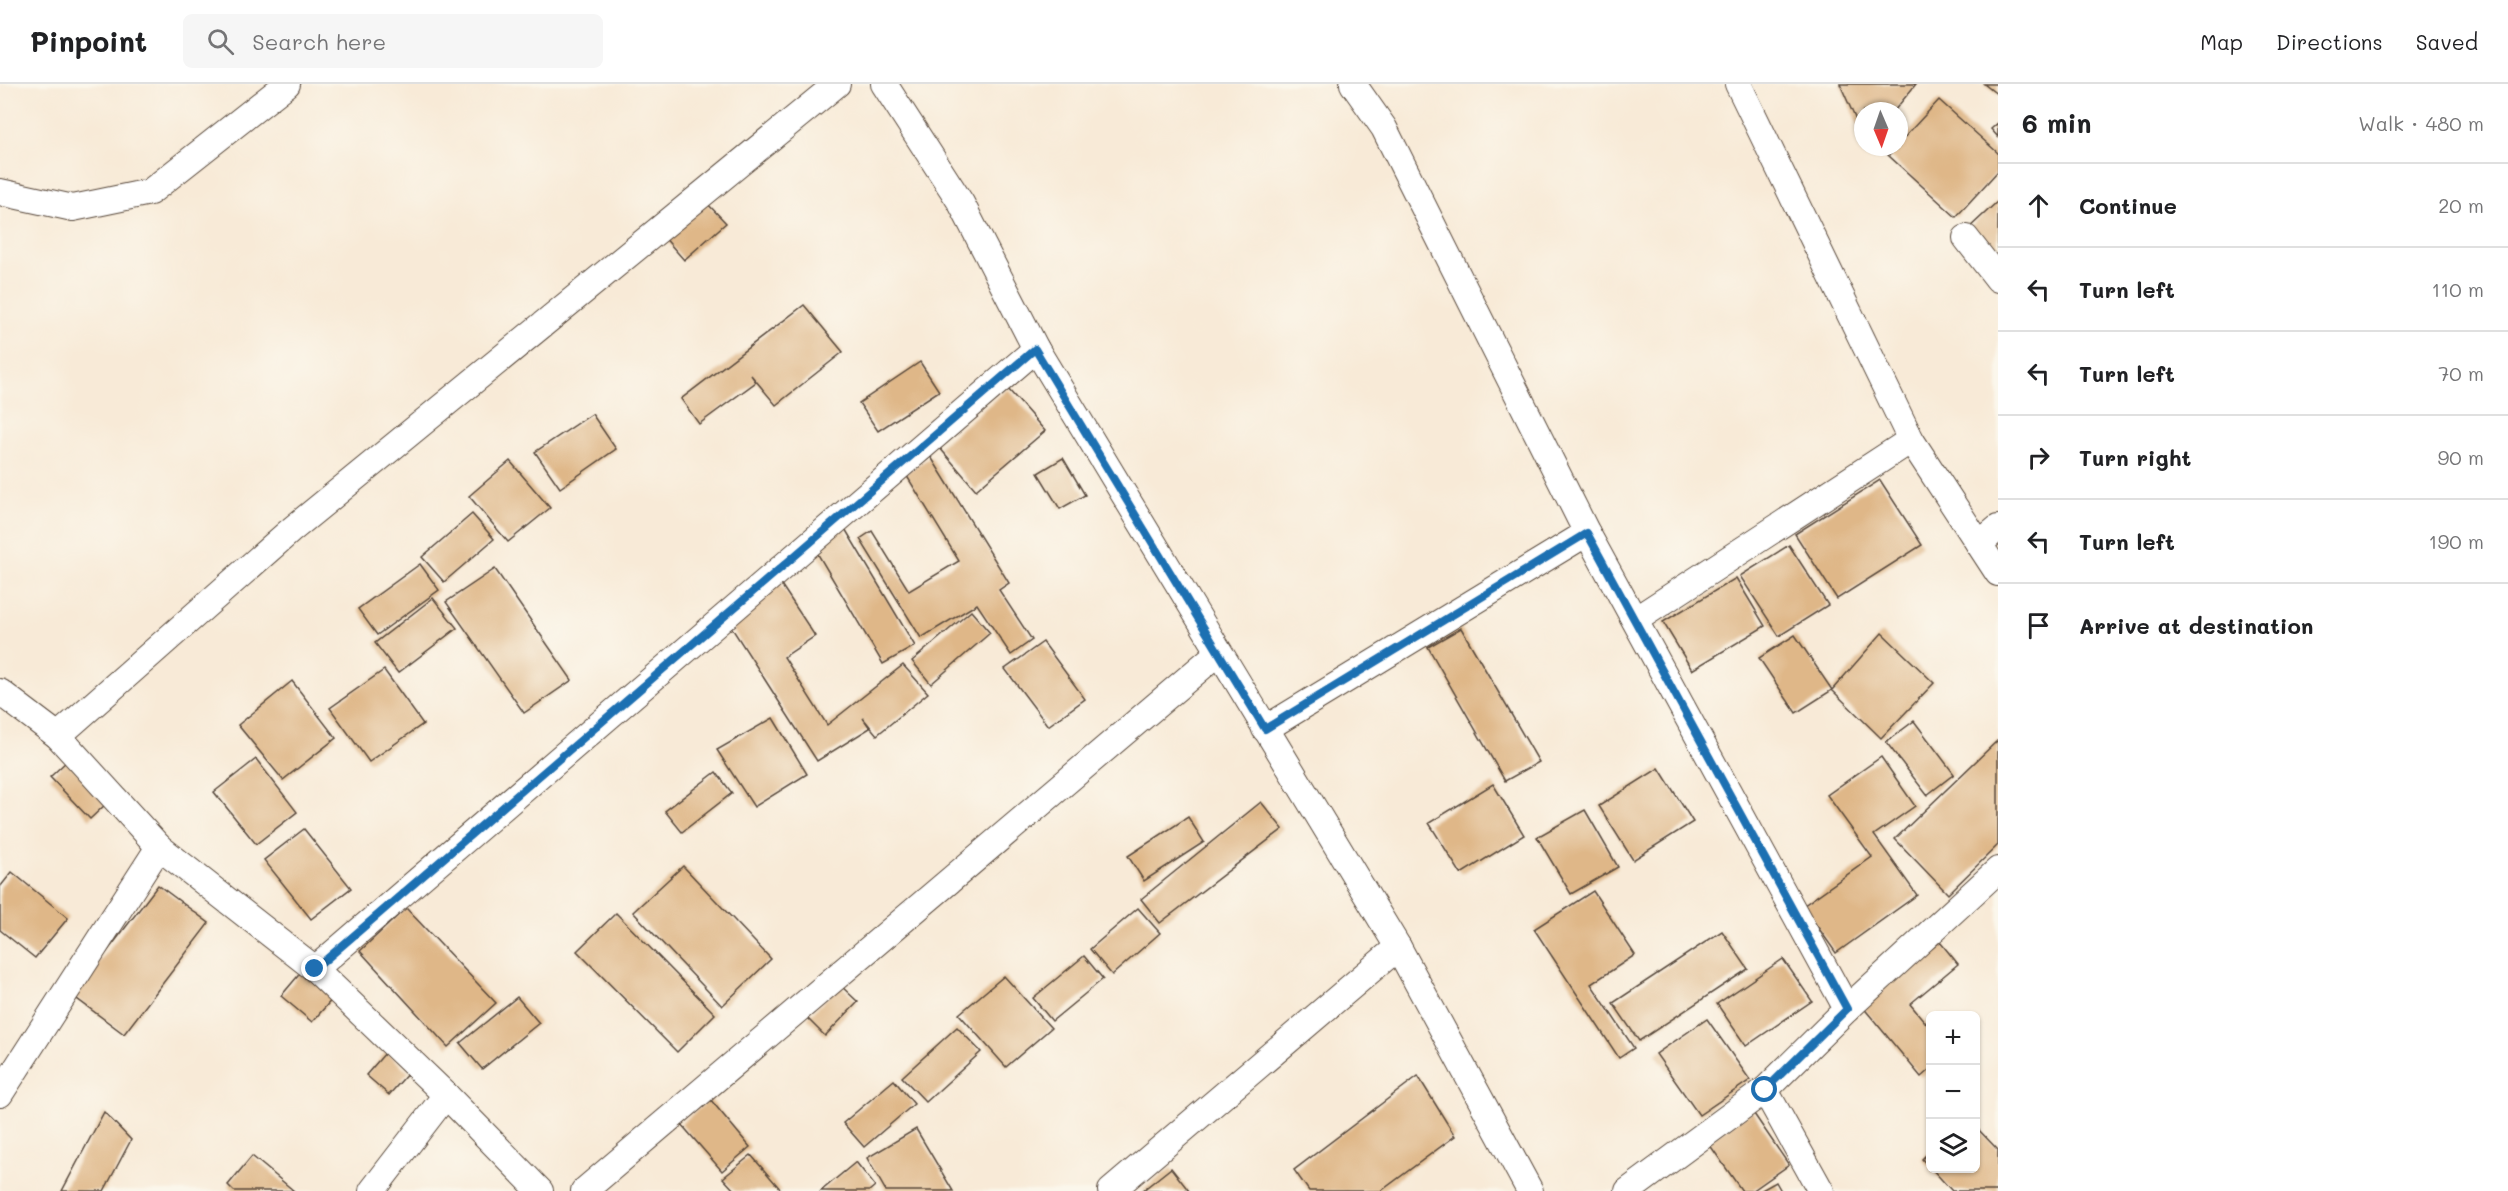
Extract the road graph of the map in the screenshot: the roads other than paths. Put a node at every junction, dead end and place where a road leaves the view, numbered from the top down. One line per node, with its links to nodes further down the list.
1 (287, 84): 6 (street)
2 (837, 84): 18 (street)
3 (884, 84): 9 (street)
4 (1353, 84): 11 (street)
5 (1738, 84): 10 (street)
6 (0, 192)
7 (1966, 238): 8 (street)
8 (1998, 279)
9 (1035, 349): 15 (street); 22 (street)
10 (1911, 440): 12 (street); 14 (street)
11 (1587, 533): 14 (street); 17 (street)
12 (1989, 536): 13 (street)
13 (1998, 573)
14 (1635, 620): 23 (street)
15 (1218, 653): 17 (street); 29 (street)
16 (0, 692): 18 (street)
17 (1265, 729): 21 (street)
18 (58, 736): 19 (street)
19 (159, 847): 22 (street); 25 (street)
20 (1998, 870): 23 (street)
21 (1398, 947): 30 (street); 31 (street)
22 (315, 969): 26 (street)
23 (1847, 1009): 24 (street)
24 (1765, 1090): 32 (street); 33 (street)
25 (0, 1094)
26 (446, 1095): 27 (street); 28 (street)
27 (372, 1191)
28 (540, 1191)
29 (584, 1191)
30 (1111, 1191)
31 (1530, 1191)
32 (1628, 1191)
33 (1821, 1191)

